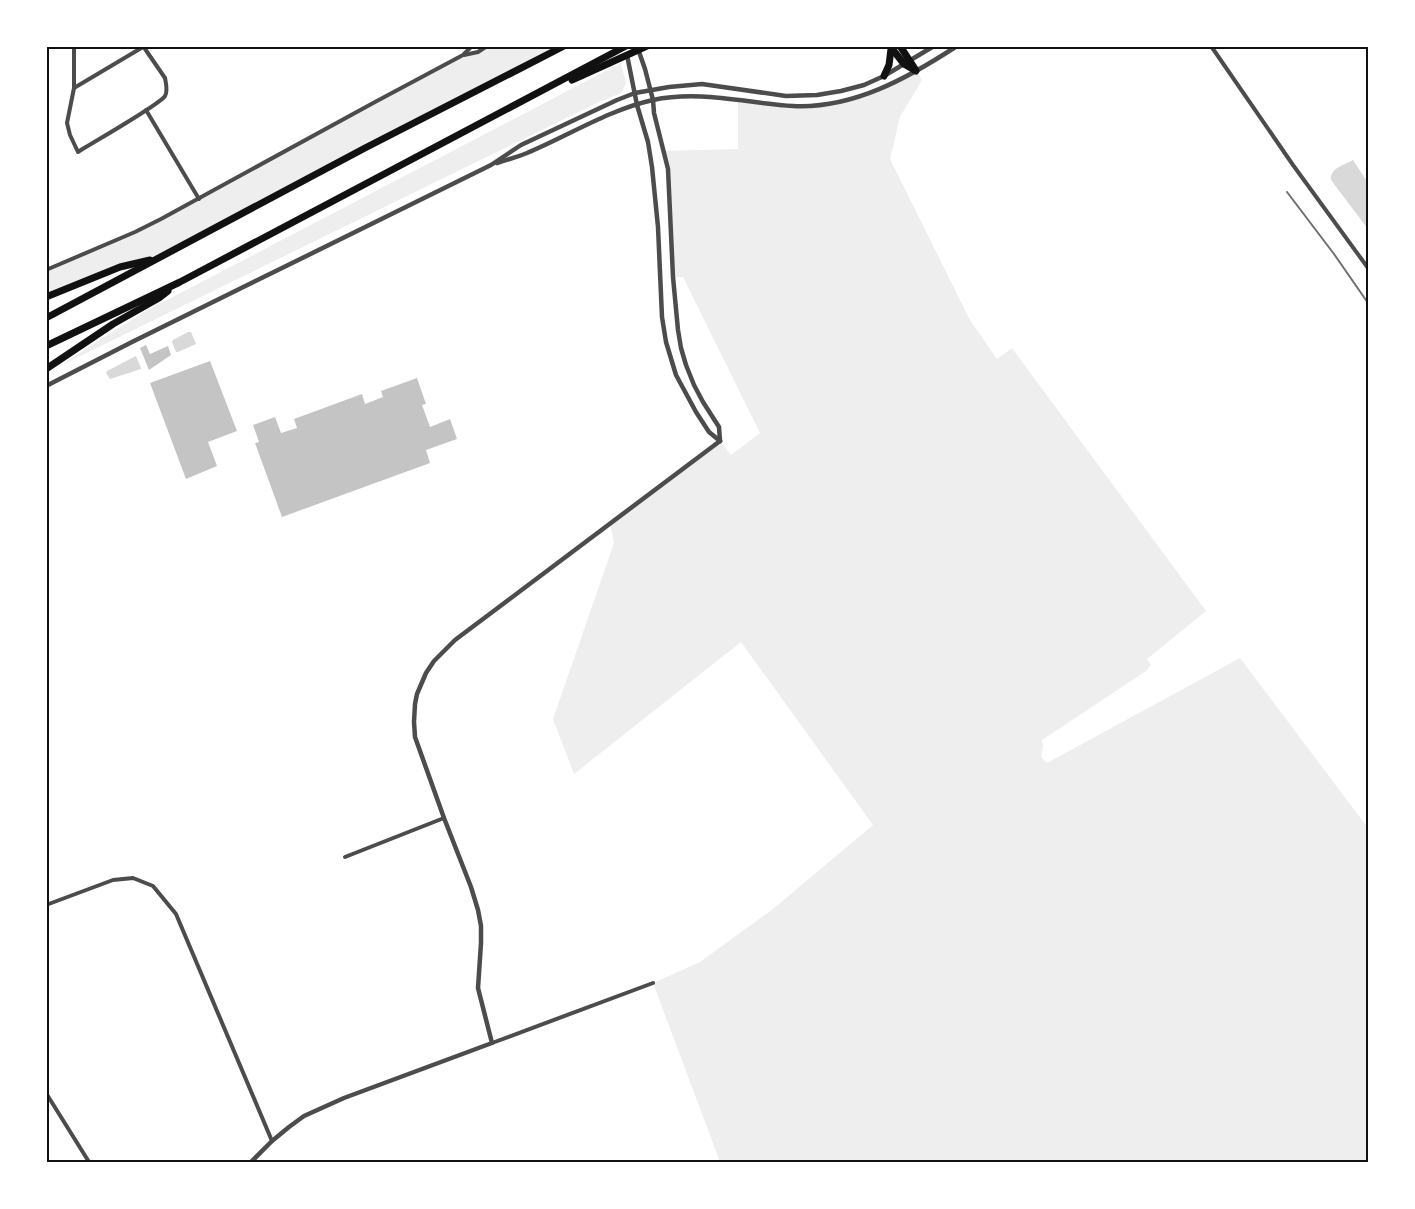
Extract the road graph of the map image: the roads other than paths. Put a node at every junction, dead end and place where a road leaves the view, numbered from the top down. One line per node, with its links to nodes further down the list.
1 (74, 46): 19 (street)
2 (472, 46): 14 (street)
3 (487, 46): 14 (street)
4 (564, 46): 27 (highway)
5 (624, 46): 15 (highway); 21 (street)
6 (637, 46): 20 (street)
7 (647, 46): 15 (highway)
8 (900, 46): 16 (highway)
9 (934, 46): 16 (street)
10 (957, 46): 17 (street)
11 (1211, 46): 28 (street)
12 (143, 47): 19 (street); 24 (street)
13 (890, 48): 16 (highway); 18 (highway)
14 (463, 55): 26 (street)
15 (607, 60): 30 (highway)
16 (907, 63): 17 (highway); 18 (street)
17 (916, 71): 22 (street)
18 (884, 76): 20 (street)
19 (74, 88): 24 (street)
20 (650, 89): 21 (street); 22 (street)
21 (635, 93): 23 (street); 25 (street)
22 (653, 100): 23 (street); 36 (street)
23 (637, 105): 25 (street); 36 (street)
24 (146, 110): 26 (street)
25 (491, 165): 35 (street)
26 (199, 199): 29 (street)
27 (158, 258): 31 (highway); 32 (highway)
28 (1368, 268)
29 (46, 270)
30 (180, 282): 33 (highway); 34 (highway)
31 (46, 297)
32 (46, 318)
33 (46, 346)
34 (48, 367)
35 (46, 386)
36 (720, 441): 37 (street)
37 (444, 818): 38 (street); 41 (street)
38 (345, 857)
39 (46, 905): 43 (street)
40 (653, 983): 41 (street)
41 (492, 1044): 43 (street)
42 (46, 1093): 44 (street)
43 (272, 1141): 45 (street)
44 (89, 1162)
45 (251, 1162)

